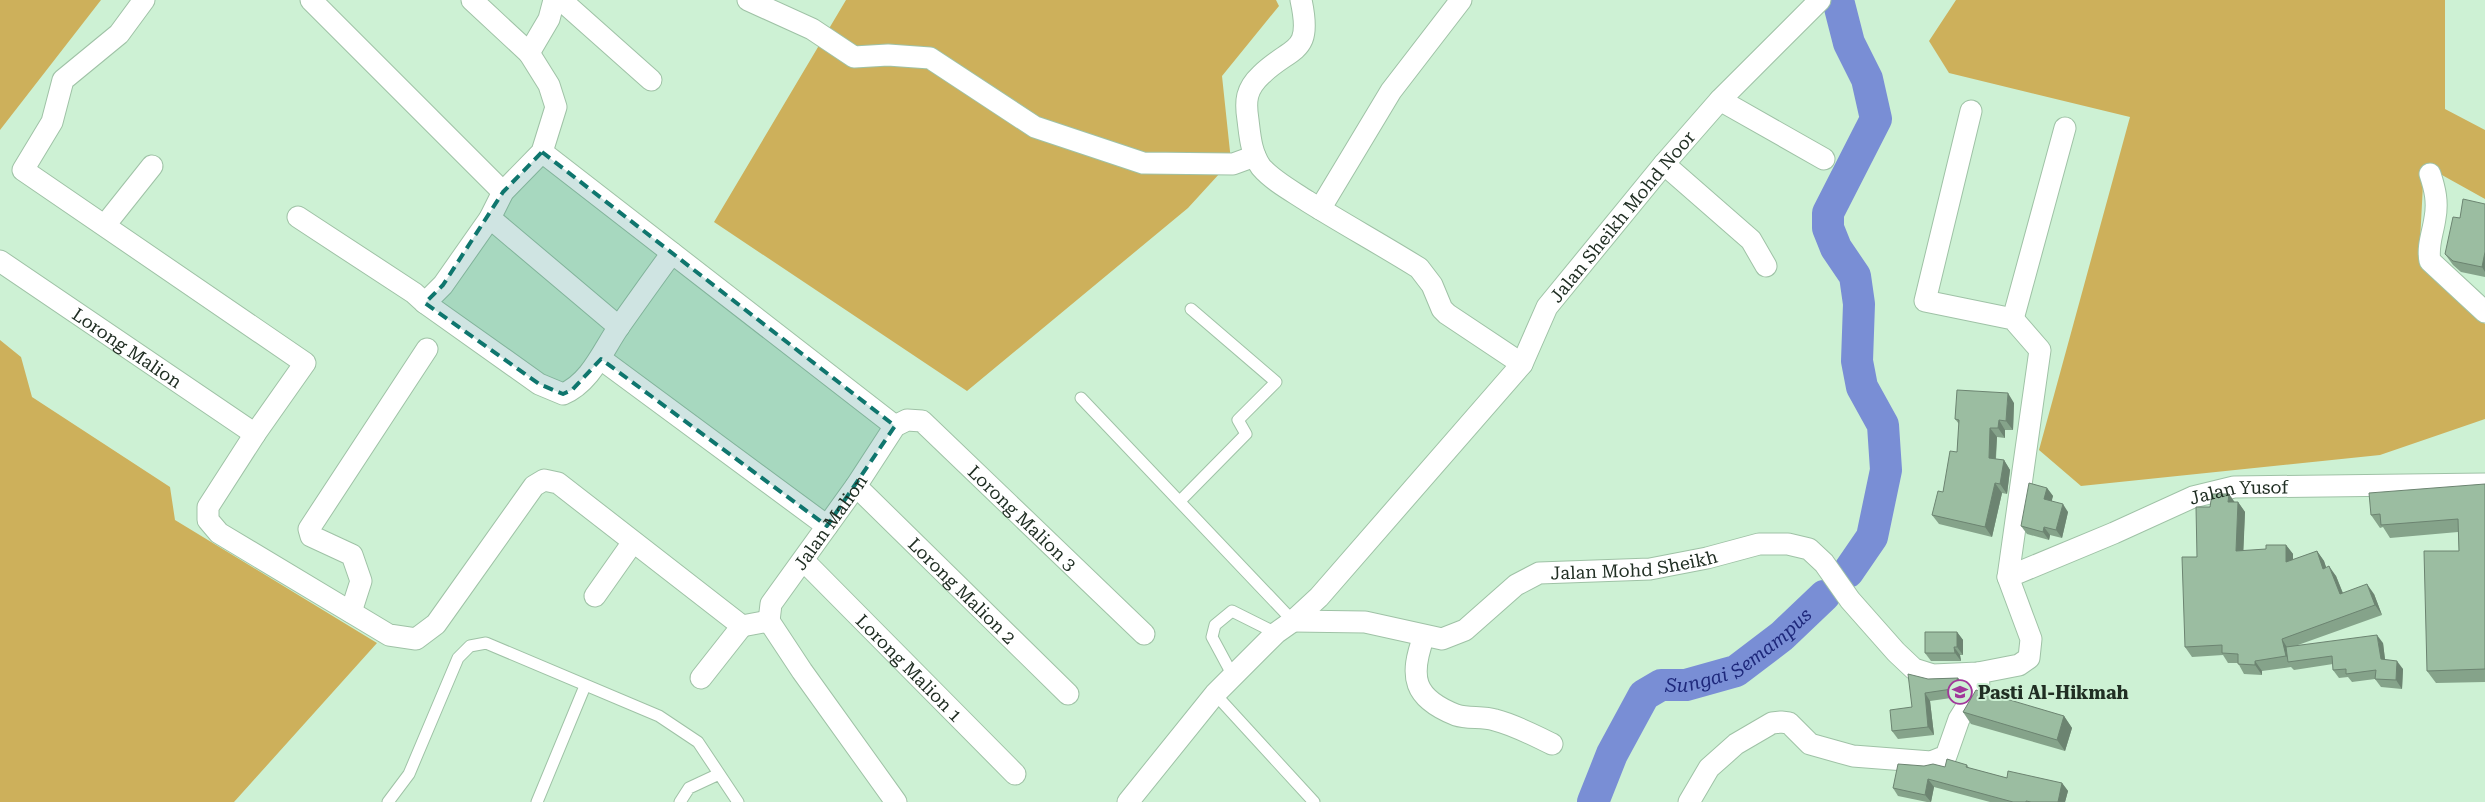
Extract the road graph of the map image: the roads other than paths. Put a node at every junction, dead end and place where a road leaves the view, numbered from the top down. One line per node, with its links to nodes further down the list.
1 (144, 0): 25 (street)
2 (311, 0): 21 (street)
3 (472, 0): 10 (street)
4 (554, 0): 10 (street)
5 (561, 0): 11 (street)
6 (748, 0): 16 (street)
7 (1301, 0): 16 (street)
8 (1461, 0): 22 (street)
9 (1820, 0): 12 (street, Jalan Sheikh Mohd Noor)
10 (530, 53): 15 (street)
11 (651, 80)
12 (1720, 100): 17 (street); 18 (street, Jalan Sheikh Mohd Noor)
13 (1971, 111): 32 (street)
14 (2065, 128): 32 (street)
15 (542, 152): 21 (street); 26 (street)
16 (1255, 156): 22 (street)
17 (1824, 159)
18 (1664, 164): 28 (street); 36 (street, Jalan Sheikh Mohd Noor)
19 (152, 166): 25 (street)
20 (2430, 174): 31 (street)
21 (504, 192): 24 (street)
22 (1320, 209): 36 (street)
23 (298, 217): 29 (street)
24 (490, 218): 29 (street); 33 (street)
25 (105, 225): 39 (street)
26 (672, 252): 33 (street); 38 (street)
27 (0, 261): 39 (street, Lorong Malion)
28 (1766, 266)
29 (425, 303): 35 (street)
30 (1191, 309): 42 (lane)
31 (2485, 312)
32 (2013, 319): 46 (street)
33 (619, 326): 35 (street)
34 (427, 349): 48 (street)
35 (601, 359): 43 (street)
36 (1522, 364): 51 (street, Jalan Sheikh Mohd Noor)
37 (1081, 398): 42 (lane)
38 (895, 426): 41 (street, Jalan Malion); 52 (street, Lorong Malion 3)
39 (255, 434): 48 (street)
40 (2485, 484): 46 (street, Jalan Yusof)
41 (856, 486): 43 (street, Jalan Malion); 58 (street, Lorong Malion 2)
42 (1180, 502): 51 (lane)
43 (827, 526): 45 (street, Jalan Malion)
44 (634, 542): 47 (street); 48 (street); 50 (street)
45 (804, 561): 49 (street, Jalan Malion); 62 (street, Lorong Malion 1)
46 (2008, 577): 54 (street, Jalan Mohd Sheikh)
47 (595, 596)
48 (352, 612)
49 (769, 621): 50 (street); 67 (street)
50 (742, 626): 56 (street)
51 (1285, 627): 53 (street, Jalan Mohd Sheikh); 55 (street, Jalan Sheikh Mohd Noor); 55 (lane)
52 (1144, 634)
53 (1424, 636): 54 (street, Jalan Mohd Sheikh); 60 (street)
54 (1978, 673): 70 (street)
55 (1233, 676): 59 (street, Jalan Sheikh Mohd Noor)
56 (701, 678)
57 (585, 686): 61 (lane); 63 (lane); 64 (lane)
58 (1068, 694)
59 (1216, 694): 68 (street, Jalan Sheikh Mohd Noor); 69 (lane)
60 (1552, 744)
61 (719, 774): 65 (lane); 66 (lane)
62 (1015, 774)
63 (388, 802)
64 (537, 802)
65 (680, 802)
66 (738, 802)
67 (896, 802)
68 (1128, 802)
69 (1314, 802)
70 (1689, 802)

